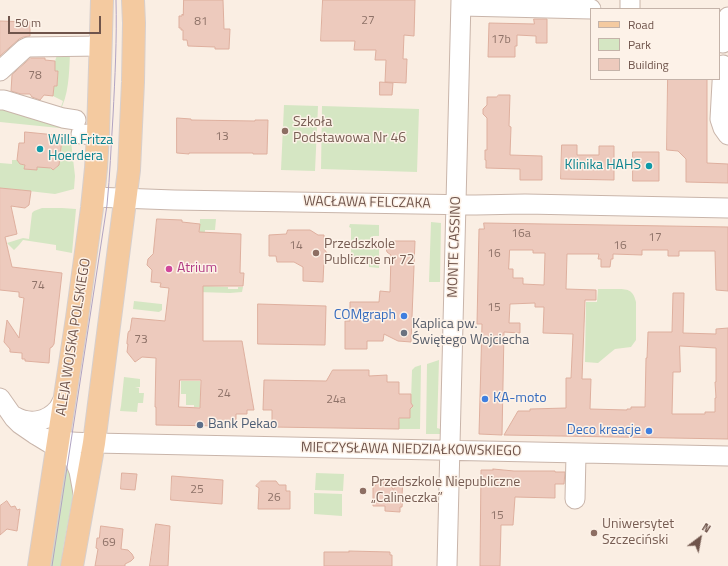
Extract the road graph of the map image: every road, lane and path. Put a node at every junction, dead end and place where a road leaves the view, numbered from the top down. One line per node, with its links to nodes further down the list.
1 (102, 0): 7 (main road, ALEJA WOJSKA POLSKIEGO)
2 (133, 0): 14 (main road)
3 (461, 3): 4 (street); 15 (street, MONTE CASSINO)
4 (590, 9)
5 (728, 17): 6 (street)
6 (723, 43)
7 (91, 46): 9 (street); 11 (main road, ALEJA WOJSKA POLSKIEGO)
8 (723, 65): 12 (street)
9 (0, 71)
10 (0, 100): 11 (street)
11 (85, 130): 13 (main road, ALEJA WOJSKA POLSKIEGO)
12 (728, 135)
13 (94, 197): 14 (street); 17 (main road, ALEJA WOJSKA POLSKIEGO)
14 (126, 198): 15 (street, WACŁAWA FELCZAKA); 20 (main road)
15 (456, 205): 16 (street, WACŁAWA FELCZAKA); 22 (street, MONTE CASSINO)
16 (728, 208)
17 (66, 395): 19 (street); 21 (main road, ALEJA WOJSKA POLSKIEGO)
18 (0, 398): 19 (street)
19 (11, 414): 21 (street)
20 (94, 443): 21 (street); 22 (street, MIECZYSŁAWA NIEDZIAŁKOWSKIEGO); 26 (main road)
21 (58, 444): 26 (street); 27 (main road, ALEJA WOJSKA POLSKIEGO)
22 (450, 451): 23 (street, MIECZYSŁAWA NIEDZIAŁKOWSKIEGO); 29 (street, MONTE CASSINO)
23 (576, 454): 24 (street, MIECZYSŁAWA NIEDZIAŁKOWSKIEGO); 25 (street)
24 (728, 456)
25 (575, 499)
26 (83, 502): 28 (main road)
27 (39, 566)
28 (72, 566)
29 (447, 566)

